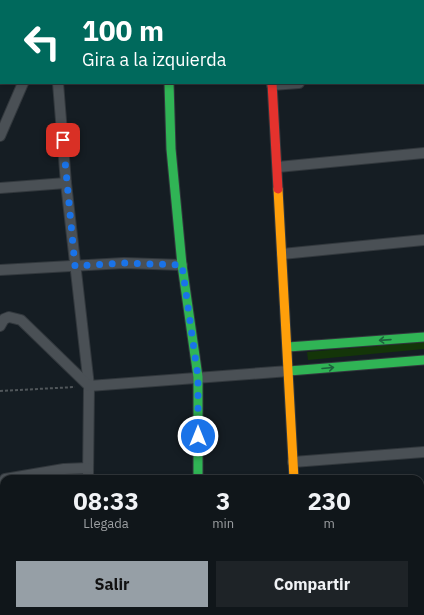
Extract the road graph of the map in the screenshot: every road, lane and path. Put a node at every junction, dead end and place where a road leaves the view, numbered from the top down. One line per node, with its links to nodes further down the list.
1 (270, 0): 2 (street)
2 (280, 0)
3 (23, 84): 7 (street)
4 (58, 84): 10 (street)
5 (169, 84): 14 (street)
6 (272, 84): 9 (street)
7 (0, 136)
8 (424, 153): 9 (street)
9 (278, 167): 13 (street)
10 (66, 182): 11 (street); 15 (street)
11 (0, 188)
12 (424, 240): 13 (street)
13 (282, 254): 19 (street)
14 (182, 265): 15 (street); 22 (street)
15 (75, 266): 16 (street); 23 (street)
16 (0, 270)
17 (0, 326): 23 (street)
18 (424, 337): 19 (street, one-way to 19)
19 (288, 347): 21 (street)
20 (424, 360): 21 (street, one-way to 20)
21 (289, 371): 22 (street); 26 (street)
22 (198, 377): 23 (street); 30 (street)
23 (89, 386): 24 (path); 27 (street)
24 (0, 391)
25 (424, 452): 26 (street)
26 (293, 462): 31 (street)
27 (88, 468): 28 (street); 29 (street)
28 (31, 475)
29 (88, 475)
30 (198, 475)
31 (294, 475)

